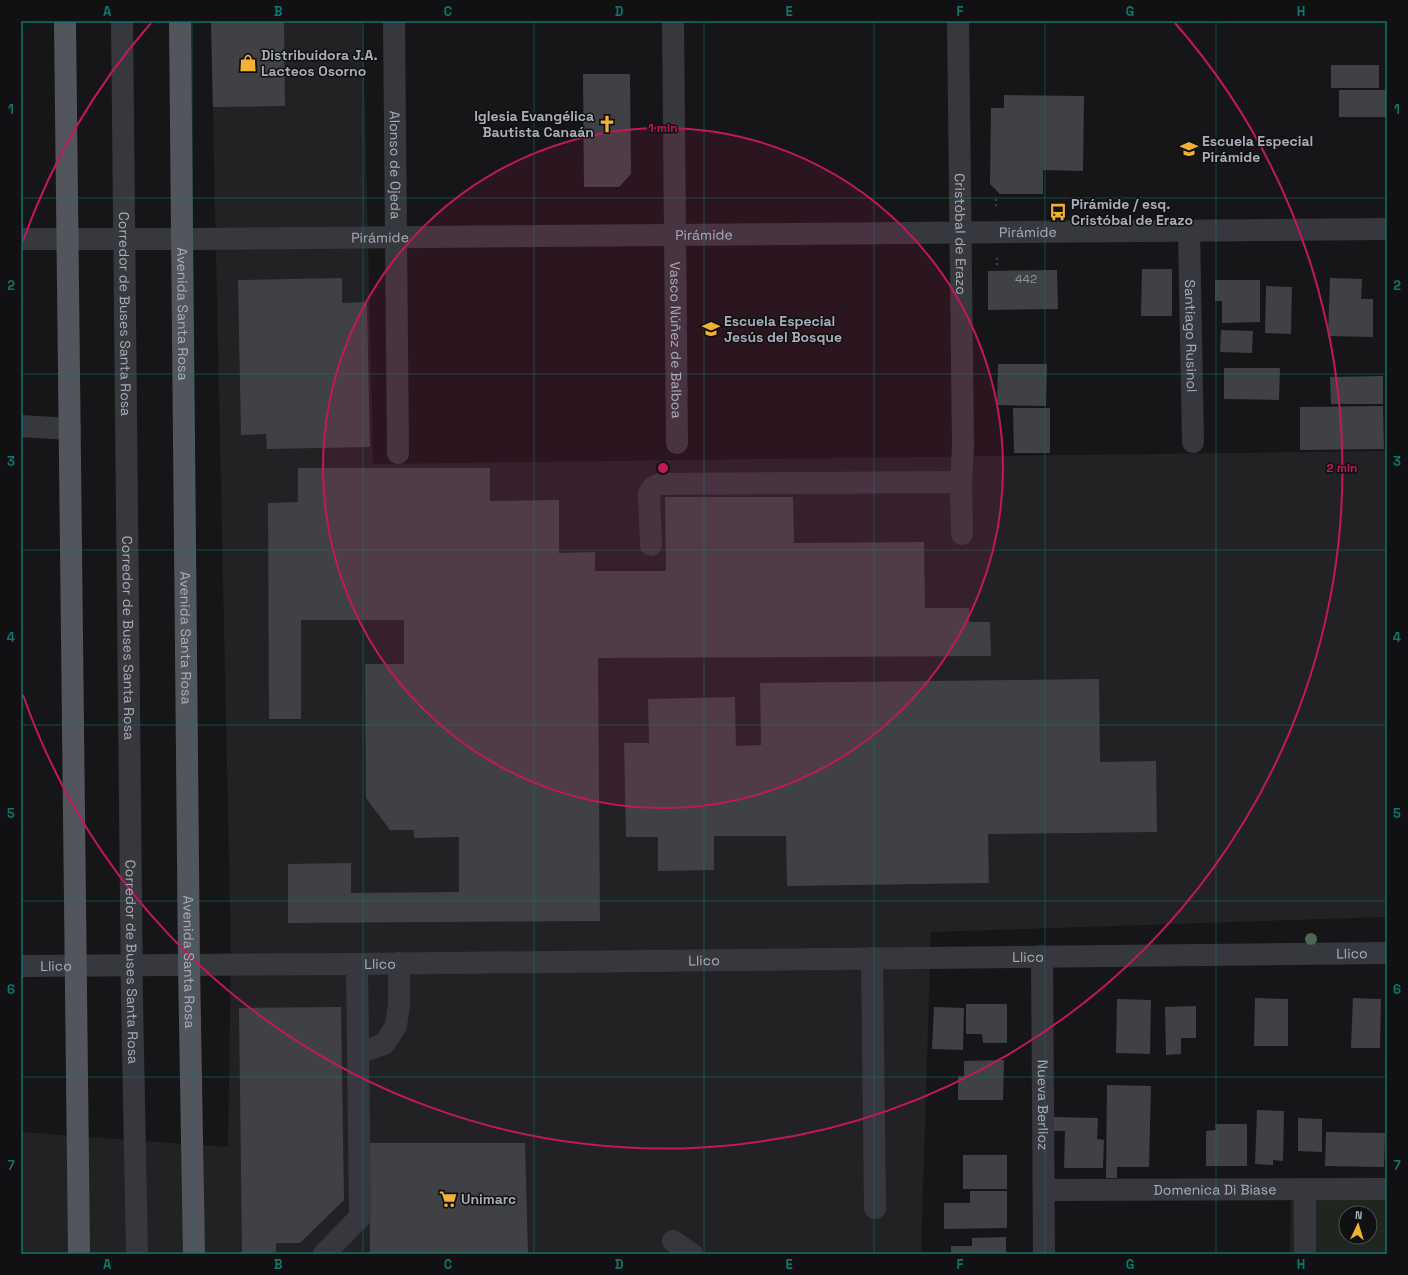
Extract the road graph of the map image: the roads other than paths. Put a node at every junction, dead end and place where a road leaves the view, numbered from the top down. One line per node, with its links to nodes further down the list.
1 (65, 21): 15 (main road)
2 (122, 21): 13 (street, Corredor de Buses Santa Rosa)
3 (180, 21): 14 (main road, Avenida Santa Rosa)
4 (394, 21): 11 (street, Alonso de Ojeda)
5 (673, 21): 10 (street, Vasco Núñez de Balboa)
6 (958, 21): 9 (street, Cristóbal de Erazo)
7 (1387, 229): 8 (street, Pirámide)
8 (1189, 231): 9 (street, Pirámide); 18 (street, Santiago Rusinol)
9 (960, 233): 10 (street, Pirámide); 21 (street, Cristóbal de Erazo)
10 (675, 235): 11 (street, Pirámide); 19 (street, Vasco Núñez de Balboa)
11 (396, 237): 14 (street, Pirámide); 20 (street, Alonso de Ojeda)
12 (21, 239): 15 (street, Pirámide)
13 (124, 239): 14 (street, Pirámide); 15 (street, Pirámide); 32 (street, Corredor de Buses Santa Rosa)
14 (182, 239): 29 (main road, Avenida Santa Rosa)
15 (67, 240): 17 (main road)
16 (21, 426): 17 (street)
17 (70, 429): 31 (main road)
18 (1193, 442)
19 (677, 443)
20 (398, 453)
21 (961, 482): 22 (street, Cristóbal de Erazo); 23 (street)
22 (962, 534)
23 (651, 545)
24 (1387, 953): 25 (street, Llico)
25 (1042, 956): 26 (street, Llico); 35 (street, Nueva Berlioz)
26 (872, 958): 27 (street, Llico); 37 (street)
27 (399, 963): 28 (street, Llico); 33 (street)
28 (358, 964): 29 (street, Llico); 33 (street)
29 (189, 965): 32 (street, Llico); 41 (main road, Avenida Santa Rosa)
30 (21, 966): 31 (street, Llico)
31 (77, 966): 32 (street, Llico); 39 (main road)
32 (132, 966): 40 (street, Corredor de Buses Santa Rosa)
33 (359, 1053): 42 (street)
34 (1387, 1189): 36 (street, Domenica Di Biase)
35 (1044, 1190): 36 (street, Domenica Di Biase); 44 (street, Nueva Berlioz)
36 (1305, 1190): 45 (street)
37 (875, 1208)
38 (673, 1241): 43 (street)
39 (79, 1254)
40 (137, 1254)
41 (194, 1254)
42 (324, 1254)
43 (692, 1254)
44 (1044, 1254)
45 (1305, 1254)

